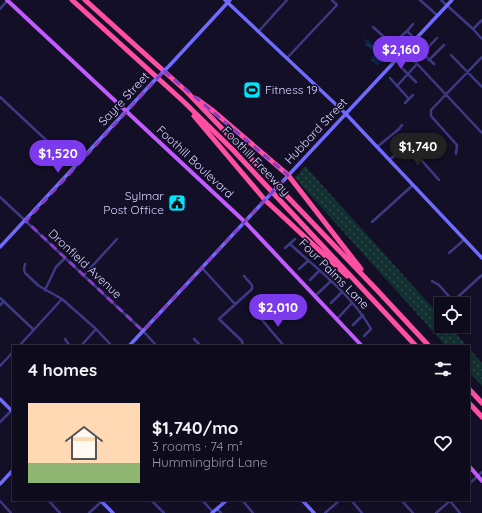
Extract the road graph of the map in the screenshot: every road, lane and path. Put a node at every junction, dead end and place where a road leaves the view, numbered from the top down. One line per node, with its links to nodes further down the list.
1 (7, 0): 11 (street); 47 (main road, Foothill Boulevard)
2 (72, 0): 45 (highway, Foothill Freeway)
3 (85, 0): 40 (highway, Foothill Freeway)
4 (287, 0): 18 (street)
5 (332, 0): 28 (street)
6 (420, 0): 12 (street)
7 (441, 0): 10 (street)
8 (452, 0): 10 (street, Hubbard Street)
9 (228, 1): 18 (street); 47 (street, Sayre Street, bridge)
10 (447, 6): 12 (street, Hubbard Street); 16 (street)
11 (0, 9)
12 (438, 16): 21 (street, Hubbard Street)
13 (482, 20): 16 (street)
14 (413, 24): 17 (street)
15 (373, 27): 24 (street)
16 (473, 29): 22 (street)
17 (406, 31): 19 (street); 21 (street)
18 (258, 32): 28 (street)
19 (400, 38)
20 (437, 38): 25 (street)
21 (416, 39): 24 (street, Hubbard Street)
22 (482, 40)
23 (444, 45): 29 (street)
24 (403, 52): 30 (street); 48 (street, Hubbard Street)
25 (422, 53): 29 (street); 30 (street)
26 (451, 55): 34 (street)
27 (482, 57): 34 (street)
28 (287, 58): 48 (street)
29 (429, 60): 31 (street)
30 (414, 62): 32 (street)
31 (434, 64)
32 (416, 65): 35 (street); 42 (street)
33 (400, 66): 35 (street)
34 (468, 72): 39 (street); 42 (street)
35 (408, 74): 37 (street); 38 (street)
36 (390, 78): 38 (street)
37 (416, 82)
38 (397, 86): 44 (street)
39 (482, 87)
40 (186, 91): 57 (highway); 85 (highway, Foothill Freeway)
41 (413, 95): 44 (street)
42 (446, 95): 50 (street); 54 (street)
43 (0, 96): 56 (street)
44 (409, 99): 46 (street)
45 (184, 102): 61 (highway); 98 (highway, Foothill Freeway)
46 (405, 103)
47 (126, 111): 56 (street, Sayre Street); 63 (main road, Foothill Boulevard)
48 (346, 114): 53 (street); 57 (street, Hubbard Street)
49 (402, 125): 53 (street)
50 (482, 133)
51 (421, 134): 52 (street)
52 (408, 145): 55 (street); 58 (street)
53 (377, 147): 55 (street)
54 (456, 154)
55 (390, 160): 59 (street)
56 (74, 167): 62 (street, Sayre Street)
57 (288, 175): 61 (street, Hubbard Street, bridge); 85 (highway)
58 (439, 180)
59 (413, 185): 64 (street); 67 (street)
60 (0, 197): 62 (street, Dronfield Avenue)
61 (265, 200): 63 (street, Hubbard Street); 98 (highway)
62 (26, 220): 69 (street, Sayre Street); 72 (street, Dronfield Avenue)
63 (245, 222): 76 (street, Hubbard Street); 88 (main road, Foothill Boulevard)
64 (372, 222)
65 (117, 239): 79 (street)
66 (295, 239): 68 (street)
67 (465, 239): 71 (street); 73 (street)
68 (290, 244): 70 (street); 74 (street, Four Palms Lane)
69 (0, 247)
70 (285, 248)
71 (449, 253)
72 (65, 258): 79 (street, Dronfield Avenue); 86 (street)
73 (482, 258)
74 (308, 261): 77 (street); 78 (street, Four Palms Lane)
75 (25, 264): 86 (street)
76 (202, 268): 95 (street); 105 (street, Hubbard Street)
77 (299, 269)
78 (319, 271): 82 (street); 84 (street, Four Palms Lane)
79 (84, 275): 105 (street, Dronfield Avenue)
80 (482, 275): 90 (street)
81 (244, 276): 95 (street)
82 (310, 280)
83 (432, 281): 89 (street)
84 (331, 282): 87 (street, Four Palms Lane); 88 (street)
85 (376, 289): 120 (highway, Foothill Freeway)
86 (45, 290): 92 (street)
87 (342, 292): 94 (street); 96 (street, Four Palms Lane)
88 (315, 296): 100 (main road, Foothill Boulevard)
89 (450, 297)
90 (457, 297)
91 (0, 298): 93 (street)
92 (62, 299): 103 (street); 104 (street)
93 (4, 301): 97 (street); 103 (street)
94 (331, 303)
95 (235, 304): 116 (street)
96 (352, 304): 99 (street, Four Palms Lane); 100 (street)
97 (0, 305)
98 (381, 308): 119 (highway, Foothill Freeway)
99 (363, 315): 102 (street); 106 (street, Four Palms Lane)
100 (337, 319): 118 (main road, Foothill Boulevard)
101 (262, 320): 117 (street)
102 (353, 325)
103 (34, 330): 109 (street)
104 (96, 330): 111 (street); 112 (street)
105 (143, 331): 113 (street, Hubbard Street); 114 (street, Dronfield Avenue)
106 (364, 336)
107 (65, 339): 110 (street)
108 (194, 339): 115 (street)
109 (20, 345)
110 (69, 345)
111 (82, 345)
112 (111, 345)
113 (130, 345)
114 (156, 345)
115 (200, 345)
116 (243, 345)
117 (283, 345)
118 (361, 345)
119 (415, 345)
120 (428, 345)
121 (12, 353): 122 (street)
122 (0, 366)
123 (470, 390): 125 (highway)
124 (0, 400): 127 (street)
125 (482, 403)
126 (470, 404): 128 (highway)
127 (12, 410): 129 (street)
128 (482, 417)
129 (0, 422)
130 (470, 467): 133 (main road)
131 (12, 471): 136 (street)
132 (482, 472): 133 (street)
133 (478, 476): 134 (main road); 135 (street)
134 (482, 481)
135 (470, 483)
136 (0, 484)
137 (0, 501): 151 (street)
138 (49, 501): 152 (street)
139 (101, 501): 153 (street); 154 (street)
140 (152, 501): 155 (street)
141 (203, 501): 156 (street)
142 (226, 501): 150 (street)
143 (243, 501): 158 (street)
144 (303, 501): 159 (street)
145 (339, 501): 160 (street)
146 (352, 501): 161 (street)
147 (402, 501): 162 (street)
148 (449, 501): 163 (street)
149 (451, 501): 164 (street)
150 (217, 509): 156 (street); 157 (street)
151 (11, 513)
152 (60, 513)
153 (89, 513)
154 (113, 513)
155 (164, 513)
156 (213, 513)
157 (221, 513)
158 (253, 513)
159 (314, 513)
160 (325, 513)
161 (362, 513)
162 (412, 513)
163 (436, 513)
164 (460, 513)

